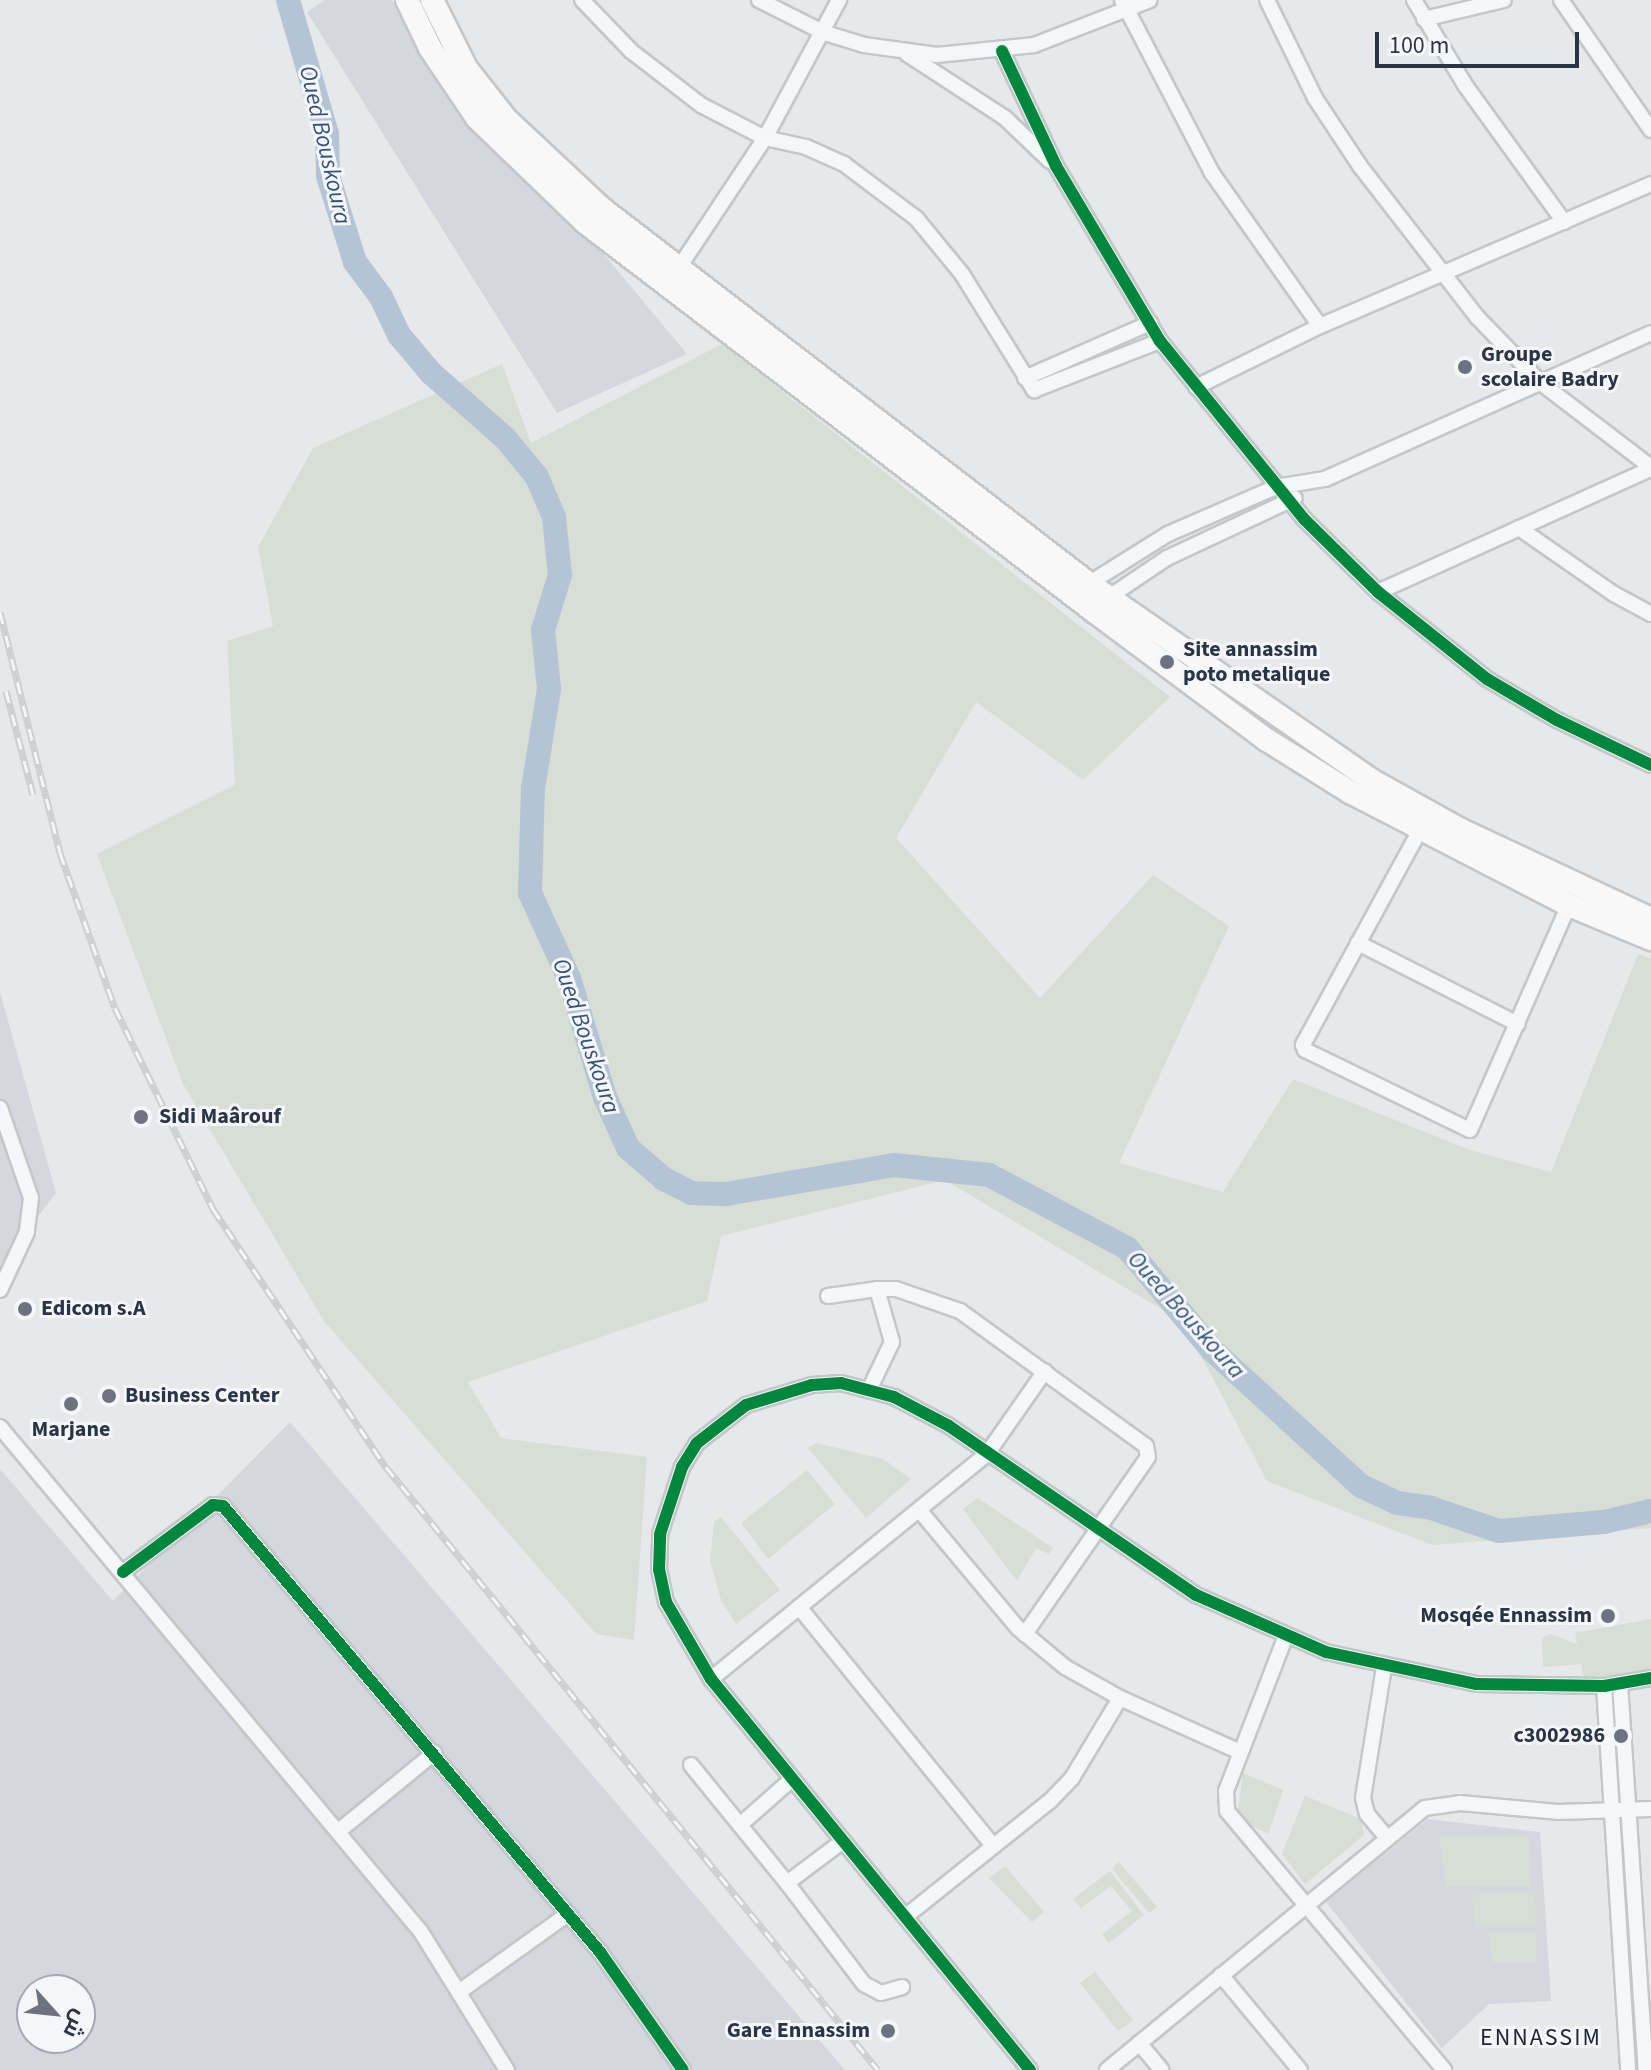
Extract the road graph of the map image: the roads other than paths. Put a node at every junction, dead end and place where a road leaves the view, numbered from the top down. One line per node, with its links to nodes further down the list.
1 (407, 0): 22 (main road)
2 (432, 0): 22 (main road)
3 (582, 0): 17 (street)
4 (759, 0): 13 (street)
5 (839, 0): 13 (street)
6 (1150, 0): 11 (street)
7 (1267, 0): 21 (street)
8 (1414, 0): 12 (street)
9 (1504, 0): 12 (street)
10 (1561, 0): 16 (street)
11 (1124, 6): 14 (street); 24 (street)
12 (1424, 19): 20 (street)
13 (825, 33): 15 (street); 17 (street)
14 (1002, 51): 15 (street); 18 (street)
15 (904, 52): 18 (street)
16 (1651, 130)
17 (765, 138): 22 (street); 27 (street)
18 (1056, 166): 23 (street)
19 (1651, 184): 20 (street)
20 (1564, 222): 21 (street)
21 (1441, 274): 24 (street); 28 (street)
22 (672, 277): 35 (main road)
23 (1150, 323): 26 (street); 27 (street)
24 (1320, 326): 29 (street)
25 (1651, 333): 28 (street)
26 (1160, 341): 27 (street); 29 (street)
27 (1025, 378)
28 (1541, 383): 30 (street); 31 (street)
29 (1196, 387): 32 (street)
30 (1651, 468): 34 (street)
31 (1305, 486): 32 (street); 33 (street)
32 (1276, 487): 33 (street); 35 (street)
33 (1290, 503): 36 (street); 37 (street)
34 (1519, 528): 36 (street); 38 (street)
35 (1082, 590): 37 (main road)
36 (1378, 592): 39 (street)
37 (1101, 604): 40 (main road); 42 (main road)
38 (1651, 614)
39 (1651, 765)
40 (1420, 830): 41 (main road); 44 (street)
41 (1569, 905): 43 (main road); 45 (street)
42 (1651, 919)
43 (1651, 939)
44 (1358, 943): 45 (street); 45 (street)
45 (1518, 1024)
46 (0, 1108): 48 (street)
47 (877, 1289): 49 (street); 50 (street); 51 (street)
48 (0, 1290)
49 (828, 1296)
50 (1045, 1371): 53 (street); 55 (street)
51 (870, 1388): 53 (street); 62 (street)
52 (0, 1427): 56 (street)
53 (987, 1454): 54 (street); 55 (street)
54 (920, 1511): 57 (street); 58 (street)
55 (1096, 1529): 58 (street); 59 (street)
56 (123, 1572): 67 (street); 74 (street)
57 (799, 1607): 62 (street); 77 (street)
58 (1025, 1634): 65 (street)
59 (1285, 1638): 60 (street); 66 (street)
60 (1384, 1667): 64 (street); 75 (street)
61 (1651, 1678): 63 (street)
62 (711, 1679): 69 (street)
63 (1620, 1683): 64 (street); 70 (street)
64 (1604, 1686): 72 (street)
65 (1120, 1698): 66 (street); 77 (street)
66 (1240, 1752): 79 (street)
67 (434, 1753): 74 (street); 80 (street)
68 (691, 1765): 73 (street)
69 (792, 1779): 73 (street); 76 (street)
70 (1630, 1807): 71 (street); 72 (street); 82 (street)
71 (1651, 1809)
72 (1610, 1810): 75 (street); 94 (street)
73 (740, 1825): 78 (street)
74 (340, 1830): 85 (street)
75 (1387, 1838): 79 (street)
76 (843, 1841): 78 (street); 81 (street)
77 (993, 1846): 81 (street)
78 (787, 1883): 84 (street)
79 (1303, 1906): 83 (street); 93 (street)
80 (568, 1914): 85 (street); 88 (street)
81 (905, 1917): 89 (street)
82 (1644, 1940): 95 (street)
83 (1221, 1975): 86 (street); 92 (street)
84 (902, 1987)
85 (459, 1992): 87 (street)
86 (1139, 2043): 90 (street); 91 (street)
87 (507, 2070)
88 (683, 2070)
89 (1030, 2070)
90 (1107, 2070)
91 (1162, 2070)
92 (1300, 2070)
93 (1444, 2070)
94 (1628, 2070)
95 (1646, 2070)

